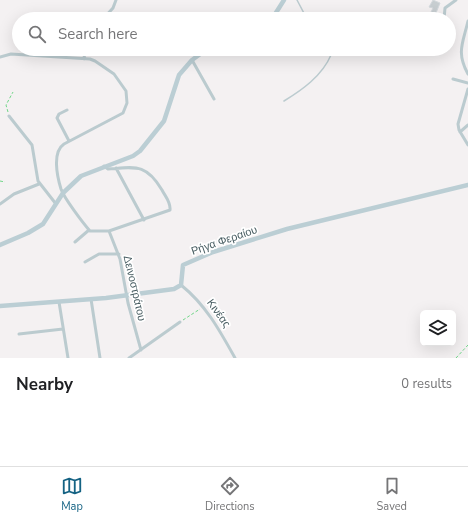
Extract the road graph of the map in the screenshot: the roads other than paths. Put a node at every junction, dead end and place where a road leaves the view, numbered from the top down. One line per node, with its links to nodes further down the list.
1 (116, 0): 5 (street)
2 (284, 0): 6 (street)
3 (298, 0): 7 (lane)
4 (456, 0): 8 (street)
5 (109, 12)
6 (276, 12)
7 (304, 12)
8 (445, 12)
9 (468, 21): 18 (street)
10 (12, 54): 15 (street)
11 (40, 56): 16 (street)
12 (85, 56): 16 (street)
13 (198, 56): 17 (street)
14 (330, 56): 24 (lane)
15 (0, 57)
16 (84, 59): 29 (street)
17 (192, 60): 23 (street); 31 (street)
18 (468, 74)
19 (453, 79): 20 (street)
20 (468, 83)
21 (468, 89): 22 (street)
22 (467, 98): 28 (street)
23 (214, 99)
24 (284, 101)
25 (67, 110): 29 (street)
26 (9, 116): 33 (street)
27 (468, 125): 28 (street)
28 (460, 132): 30 (street)
29 (69, 141): 35 (street)
30 (468, 145)
31 (104, 166): 32 (street); 35 (street)
32 (116, 168): 38 (street); 38 (street)
33 (39, 184): 36 (street); 37 (street)
34 (468, 185): 45 (street, Ρήγα Φεραίου)
35 (63, 193): 37 (street); 39 (street)
36 (0, 204)
37 (56, 204): 42 (street)
38 (144, 220): 40 (street)
39 (89, 230): 40 (street); 41 (street)
40 (109, 231): 43 (street, Δεινοστράτου)
41 (75, 242)
42 (0, 245)
43 (119, 254): 44 (street); 46 (street, Δεινοστράτου)
44 (85, 262)
45 (182, 284): 46 (street); 57 (street, Κινέας)
46 (126, 295): 47 (street); 53 (street, Δεινοστράτου)
47 (90, 299): 48 (street); 55 (street)
48 (59, 302): 49 (street); 51 (street)
49 (0, 306)
50 (180, 322): 53 (street)
51 (63, 329): 52 (street); 54 (street)
52 (19, 334)
53 (141, 350): 56 (street)
54 (68, 358)
55 (100, 358)
56 (129, 358)
57 (235, 358)

